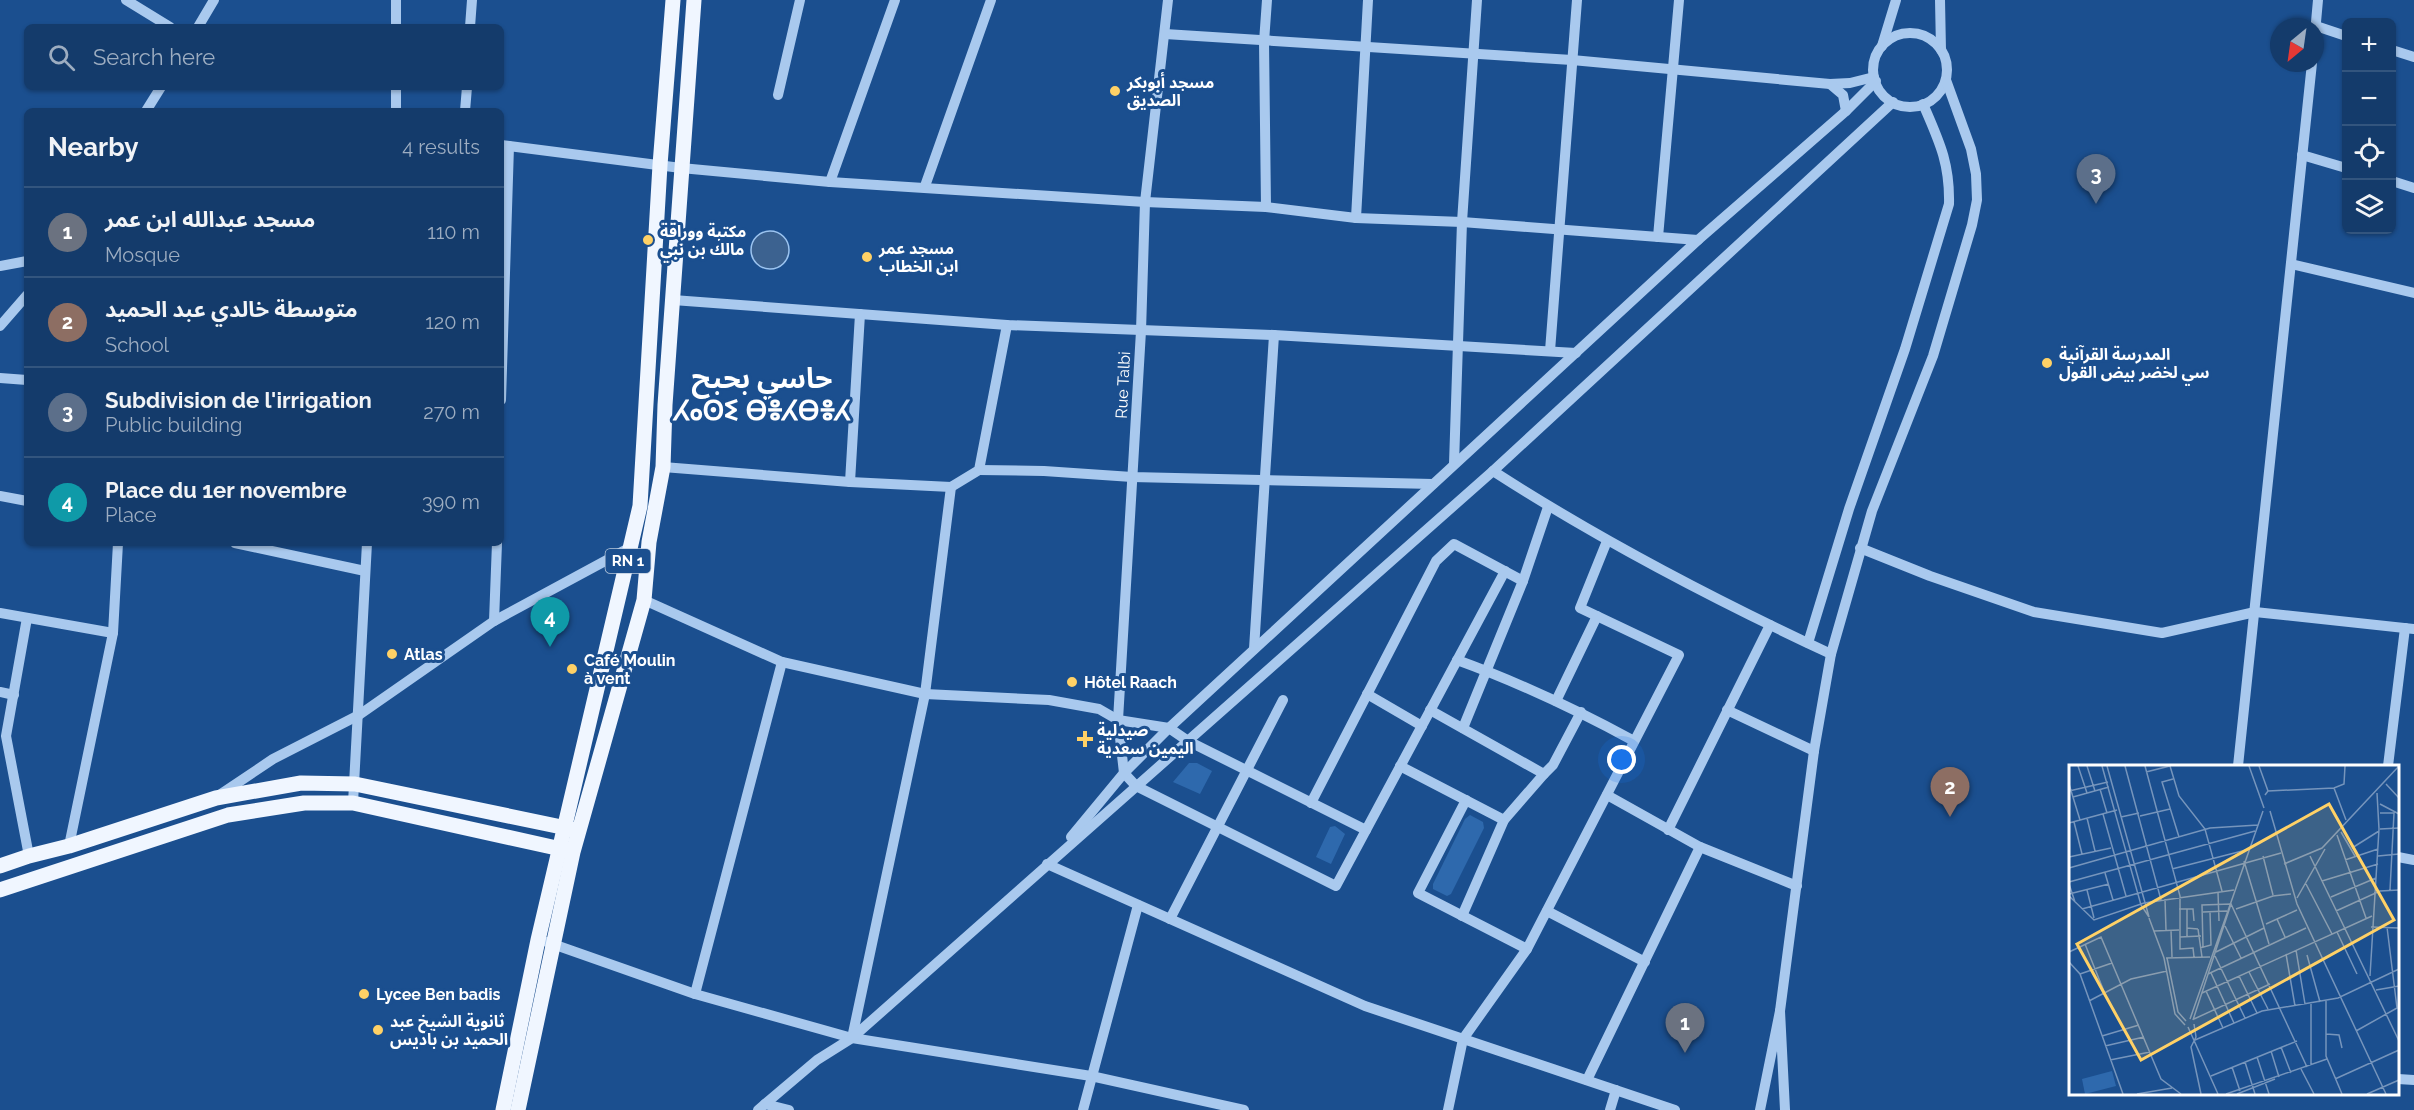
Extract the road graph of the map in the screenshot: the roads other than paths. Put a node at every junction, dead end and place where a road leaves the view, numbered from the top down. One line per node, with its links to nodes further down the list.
1 (126, 0): 20 (street)
2 (214, 0): 21 (street)
3 (396, 0): 22 (street)
4 (472, 0): 23 (street)
5 (673, 0): 52 (main road, RN 1)
6 (694, 0): 54 (main road, RN 1)
7 (800, 0): 43 (street)
8 (895, 0): 55 (street)
9 (991, 0): 57 (street)
10 (1168, 0): 25 (street, Rue Talbi)
11 (1267, 0): 27 (street)
12 (1368, 0): 29 (street)
13 (1478, 0): 32 (street)
14 (1577, 0): 34 (street)
15 (1679, 0): 35 (street)
16 (1896, 0): 28 (street)
17 (1940, 0): 30 (street)
18 (2318, 0): 19 (street)
19 (2316, 18)
20 (165, 24)
21 (200, 24)
22 (396, 24)
23 (470, 24)
24 (2324, 32): 26 (street)
25 (1165, 34): 27 (street); 59 (street, Rue Talbi)
26 (2342, 35)
27 (1264, 42): 29 (street); 60 (street)
28 (1882, 46): 30 (street); 37 (street)
29 (1366, 48): 32 (street); 62 (street)
30 (1941, 50): 38 (street)
31 (2396, 52): 33 (street)
32 (1475, 54): 34 (street); 63 (street)
33 (2414, 57)
34 (1572, 60): 35 (street); 64 (street)
35 (1674, 68): 39 (street); 65 (street)
36 (2311, 72): 51 (street)
37 (1875, 79): 39 (street); 44 (street); 49 (street)
38 (1946, 80): 45 (street); 101 (street)
39 (1830, 84): 49 (street)
40 (159, 90): 46 (street)
41 (396, 90): 47 (street)
42 (467, 90): 48 (street)
43 (778, 95)
44 (1893, 102): 45 (street); 86 (street)
45 (1923, 104): 114 (street)
46 (148, 108)
47 (396, 108)
48 (465, 108)
49 (1846, 111): 66 (street)
50 (505, 146): 52 (street); 61 (street)
51 (2302, 155): 53 (street); 68 (street)
52 (660, 165): 54 (street); 100 (main road, RN 1)
53 (2342, 167)
54 (681, 168): 55 (street); 72 (main road, RN 1)
55 (830, 182): 57 (street)
56 (2396, 183): 58 (street)
57 (925, 186): 59 (street)
58 (2414, 188)
59 (1145, 202): 60 (street); 76 (street, Rue Talbi)
60 (1266, 207): 62 (street)
61 (504, 210)
62 (1356, 218): 63 (street)
63 (1462, 222): 64 (street); 78 (street)
64 (1559, 229): 65 (street); 79 (street)
65 (1658, 237): 66 (street)
66 (1698, 240): 80 (street)
67 (24, 262): 69 (street)
68 (2291, 264): 70 (street); 106 (street)
69 (0, 266)
70 (2414, 293)
71 (24, 298): 75 (street)
72 (673, 300): 73 (street); 84 (main road, RN 1)
73 (860, 314): 74 (street); 89 (street)
74 (1007, 325): 76 (street); 85 (street)
75 (0, 326)
76 (1141, 331): 77 (street); 87 (street, Rue Talbi)
77 (1274, 335): 78 (street); 88 (street)
78 (1456, 346): 79 (street); 83 (street)
79 (1550, 351): 80 (street)
80 (1576, 353): 83 (street)
81 (0, 378): 82 (street)
82 (24, 380)
83 (1454, 464): 90 (street)
84 (663, 467): 89 (street); 105 (main road, RN 1)
85 (979, 470): 87 (street); 91 (street)
86 (1493, 471): 94 (street); 134 (street)
87 (1132, 477): 88 (street); 130 (street, Rue Talbi)
88 (1265, 480): 90 (street); 115 (street)
89 (850, 482): 91 (street)
90 (1433, 483): 115 (street)
91 (951, 487): 121 (street)
92 (0, 496): 93 (street)
93 (24, 500)
94 (1548, 507): 95 (street); 104 (street)
95 (1607, 541): 108 (street); 111 (street)
96 (118, 546): 113 (street)
97 (249, 546): 102 (street)
98 (367, 546): 102 (street)
99 (497, 546): 110 (street)
100 (631, 547): 110 (street); 152 (main road, RN 1)
101 (1860, 548): 106 (street); 116 (street)
102 (365, 571): 129 (street)
103 (1505, 571): 104 (street); 117 (street); 122 (street)
104 (1523, 581): 119 (street)
105 (644, 600): 118 (street); 152 (main road, RN 1)
106 (2254, 612): 112 (street); 137 (street)
107 (0, 613): 109 (street)
108 (1597, 616): 125 (street); 135 (street)
109 (27, 618): 113 (street); 123 (street)
110 (494, 621): 129 (street)
111 (1770, 625): 114 (street); 127 (street)
112 (2410, 628): 138 (street)
113 (112, 633): 155 (street)
114 (1808, 643): 116 (street)
115 (1254, 649): 132 (street)
116 (1831, 654): 136 (street)
117 (1457, 660): 119 (street); 126 (street)
118 (782, 662): 121 (street); 173 (street)
119 (1487, 671): 125 (street); 133 (street)
120 (0, 692): 123 (street)
121 (925, 694): 130 (street); 175 (street)
122 (1367, 694): 131 (street); 149 (street)
123 (14, 695): 158 (street)
124 (1283, 700): 140 (street)
125 (1556, 701): 128 (street)
126 (1430, 710): 131 (street); 133 (street)
127 (1727, 710): 136 (street); 154 (street)
128 (1581, 712): 135 (street); 142 (street)
129 (359, 715): 143 (street); 146 (street)
130 (1118, 720): 132 (street); 141 (street, Rue Talbi)
131 (1422, 726): 139 (street)
132 (1169, 728): 134 (street); 141 (street)
133 (1463, 728): 142 (street)
134 (1188, 741): 140 (street); 144 (street)
135 (1634, 741): 145 (street)
136 (1814, 751): 163 (street)
137 (2238, 765)
138 (2388, 765)
139 (1400, 766): 147 (street); 153 (street)
140 (1246, 771): 149 (street); 151 (street)
141 (1124, 773): 144 (street); 161 (street)
142 (1544, 774): 150 (street)
143 (355, 784): 146 (main road); 148 (street); 152 (main road)
144 (1136, 786): 151 (street); 161 (street)
145 (1606, 795): 154 (street); 166 (street)
146 (216, 798): 155 (main road)
147 (1466, 801): 150 (street); 167 (street)
148 (353, 803): 157 (main road); 164 (main road)
149 (1311, 803): 153 (street)
150 (1504, 820): 167 (street)
151 (1217, 827): 153 (street); 168 (street)
152 (572, 830): 157 (main road, RN 1)
153 (1366, 830)
154 (1668, 830): 156 (street)
155 (69, 846): 158 (main road)
156 (1700, 847): 163 (street); 172 (street)
157 (567, 851): 169 (main road, RN 1); 170 (main road, RN 1)
158 (29, 855): 162 (main road)
159 (2399, 857): 160 (street)
160 (2414, 860)
161 (1047, 864): 165 (street); 175 (street)
162 (0, 866)
163 (1797, 886): 174 (street)
164 (0, 890)
165 (1138, 905): 168 (street); 177 (street)
166 (1547, 911): 171 (street); 172 (street)
167 (1462, 916): 171 (street)
168 (1170, 919): 176 (street)
169 (538, 940): 170 (street); 181 (main road, RN 1)
170 (554, 943): 173 (street); 182 (main road, RN 1)
171 (1527, 949): 176 (street)
172 (1644, 962): 178 (street)
173 (695, 994): 175 (street)
174 (1780, 1011): 189 (street); 190 (street)
175 (852, 1038): 177 (street); 180 (street)
176 (1463, 1039): 178 (street); 186 (street)
177 (1091, 1076): 184 (street); 185 (street)
178 (1587, 1080): 179 (street)
179 (1616, 1090): 187 (street); 188 (street)
180 (762, 1107): 183 (street)
181 (503, 1110)
182 (518, 1110)
183 (789, 1110)
184 (1083, 1110)
185 (1244, 1110)
186 (1448, 1110)
187 (1610, 1110)
188 (1675, 1110)
189 (1760, 1110)
190 (1785, 1110)

